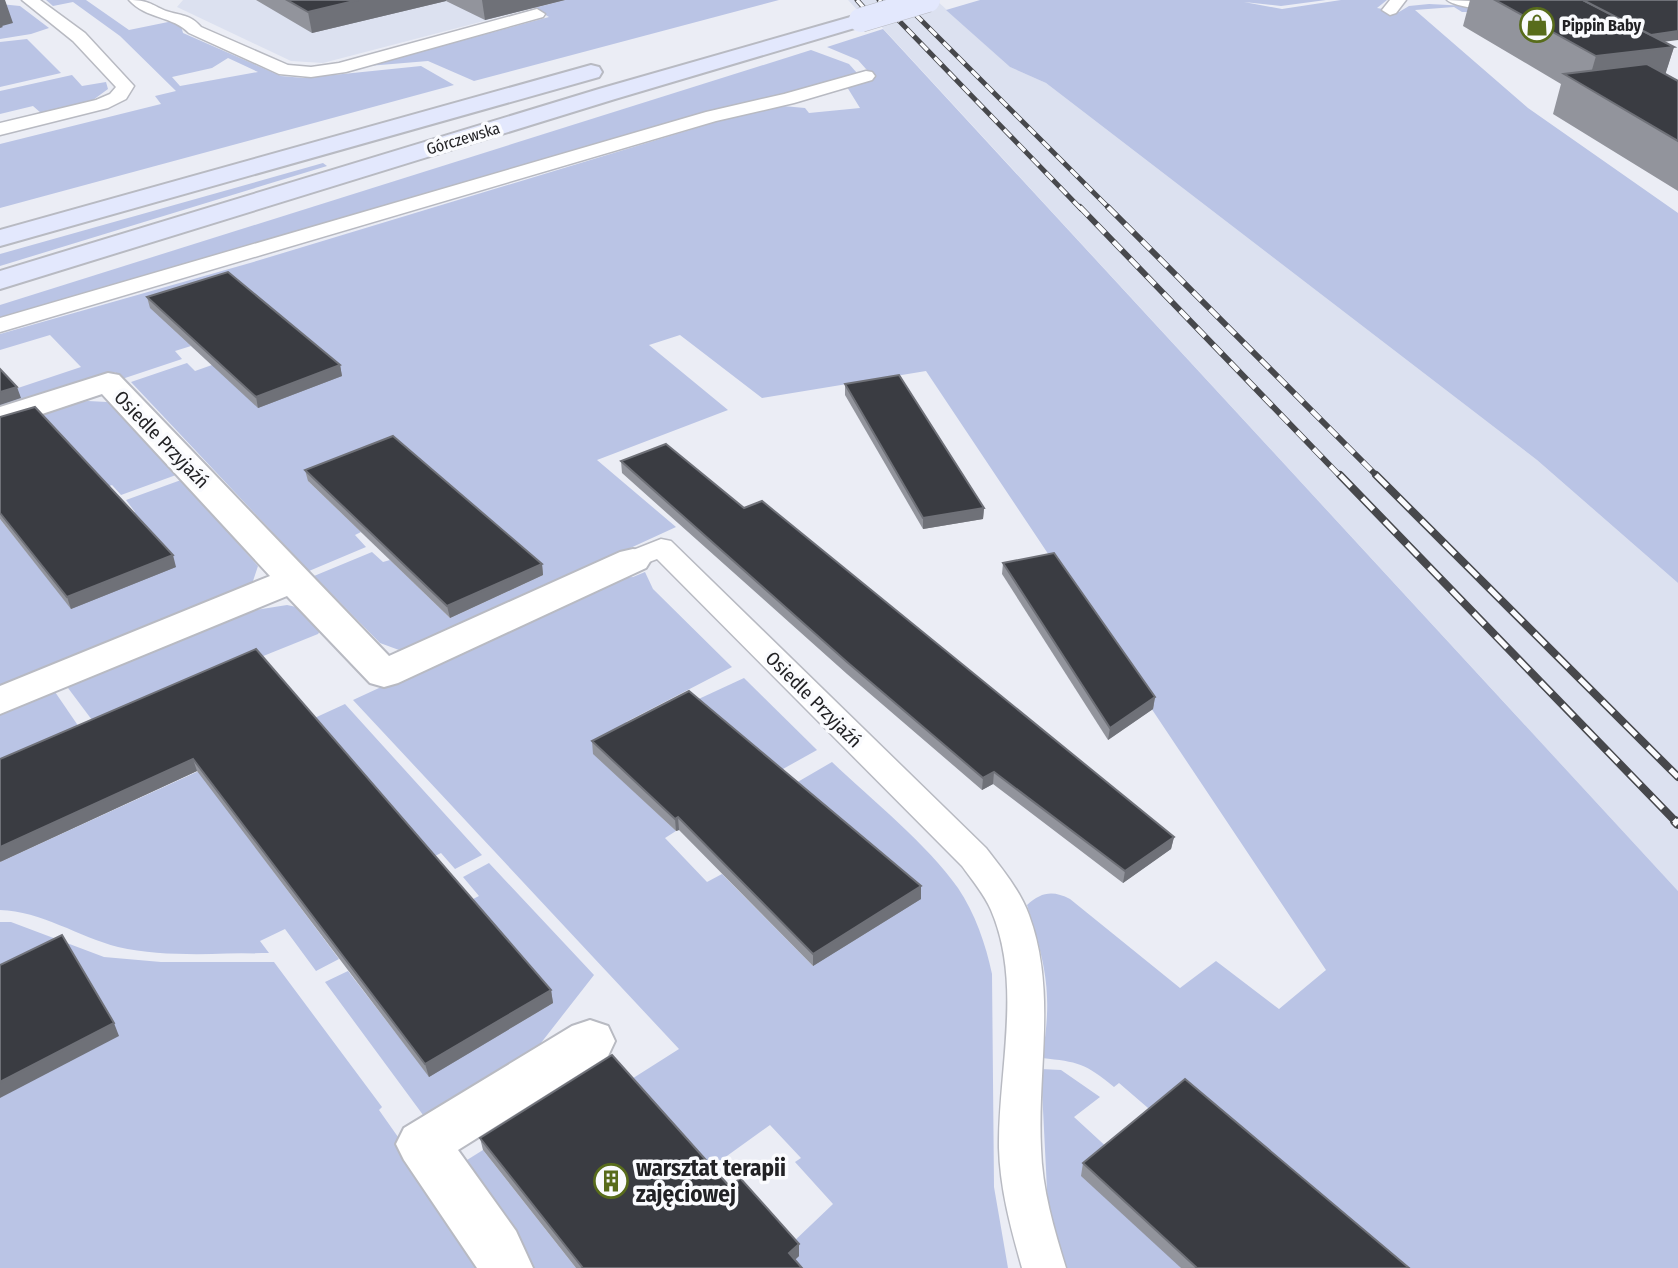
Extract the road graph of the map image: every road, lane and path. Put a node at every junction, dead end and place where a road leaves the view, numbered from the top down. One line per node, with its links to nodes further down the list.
1 (30, 0): 9 (lane)
2 (137, 0): 6 (lane)
3 (928, 0): 11 (main road, Górczewska, bridge)
4 (1455, 0): 5 (lane)
5 (1525, 9)
6 (537, 15)
7 (616, 65): 10 (main road, Górczewska)
8 (866, 76): 12 (lane)
9 (0, 129)
10 (0, 238)
11 (0, 280)
12 (0, 325)
13 (0, 418): 15 (street, Osiedle Przyjaźń)
14 (633, 560): 15 (street, Osiedle Przyjaźń); 19 (lane, Osiedle Przyjaźń)
15 (293, 580): 16 (street)
16 (0, 701)
17 (590, 1041): 18 (street)
18 (505, 1268)
19 (1044, 1268)

